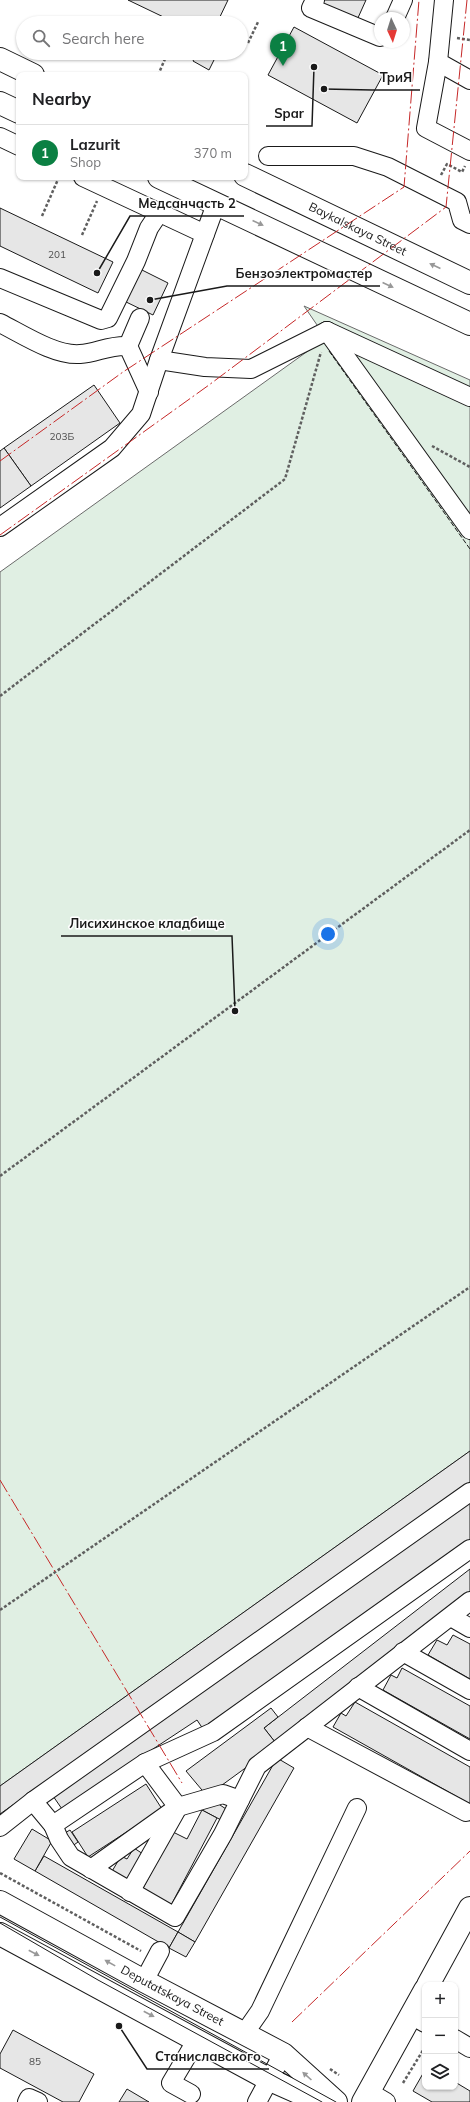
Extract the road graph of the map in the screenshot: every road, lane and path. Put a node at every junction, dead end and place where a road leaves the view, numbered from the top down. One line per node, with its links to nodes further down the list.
1 (315, 0): 6 (street)
2 (403, 0): 4 (street)
3 (444, 0): 10 (street)
4 (398, 12)
5 (258, 22): 7 (path)
6 (374, 34)
7 (248, 43)
8 (0, 59): 11 (main road)
9 (165, 60): 12 (path)
10 (438, 62): 13 (street); 19 (street)
11 (27, 72)
12 (159, 72)
13 (470, 80)
14 (0, 103): 15 (main road)
15 (16, 111)
16 (0, 137): 17 (street)
17 (16, 145)
18 (268, 156): 25 (street)
19 (469, 156): 25 (path)
20 (248, 176): 33 (main road, Baykalskaya Street, one-way to 20)
21 (59, 180): 28 (path)
22 (89, 180): 24 (street)
23 (165, 180): 26 (main road)
24 (104, 187): 27 (street); 31 (path)
25 (433, 190): 29 (street)
26 (216, 204): 30 (street); 36 (main road, one-way to 36)
27 (159, 213): 30 (street); 32 (street)
28 (42, 216)
29 (470, 224)
30 (205, 234): 39 (street)
31 (82, 235)
32 (0, 278)
33 (470, 283)
34 (140, 318): 38 (street)
35 (0, 323): 38 (street)
36 (470, 324)
37 (327, 331): 39 (street); 41 (street); 43 (street); 44 (path)
38 (128, 346): 40 (street)
39 (159, 360): 40 (street)
40 (149, 392): 42 (street)
41 (470, 397)
42 (0, 528)
43 (470, 530)
44 (0, 696)
45 (470, 830): 46 (path)
46 (0, 1176)
47 (470, 1287): 51 (path)
48 (470, 1492): 61 (street)
49 (470, 1549): 59 (street)
50 (470, 1601): 52 (street)
51 (0, 1610)
52 (451, 1617): 53 (street); 54 (street)
53 (470, 1628)
54 (403, 1652): 55 (street); 56 (street)
55 (358, 1687): 57 (street); 58 (street)
56 (470, 1690)
57 (307, 1727): 60 (street); 64 (street)
58 (470, 1751)
59 (145, 1763): 62 (street); 65 (street)
60 (240, 1800): 62 (street); 68 (street)
61 (33, 1801): 65 (street); 66 (street)
62 (178, 1807): 67 (street); 68 (street)
63 (357, 1808): 77 (street)
64 (466, 1812)
65 (53, 1825): 67 (street)
66 (0, 1827)
67 (91, 1869): 68 (street)
68 (130, 1892)
69 (0, 1902): 73 (main road, Deputatskaya Street, one-way to 69)
70 (470, 1908): 74 (main road)
71 (0, 1934): 78 (main road, one-way to 78)
72 (160, 1951): 73 (street)
73 (144, 1981): 77 (main road, Deputatskaya Street)
74 (430, 1982)
75 (422, 2002): 76 (main road)
76 (418, 2019): 86 (main road)
77 (244, 2034): 82 (main road, Deputatskaya Street)
78 (196, 2040): 84 (street); 85 (main road)
79 (458, 2041): 80 (street)
80 (470, 2048)
81 (422, 2052): 83 (path)
82 (283, 2054): 85 (street); 90 (main road, Deputatskaya Street, one-way to 82)
83 (403, 2083)
84 (191, 2094)
85 (262, 2095): 89 (main road)
86 (373, 2099)
87 (27, 2102): 88 (street)
88 (38, 2102)
89 (320, 2102)
90 (336, 2102)

